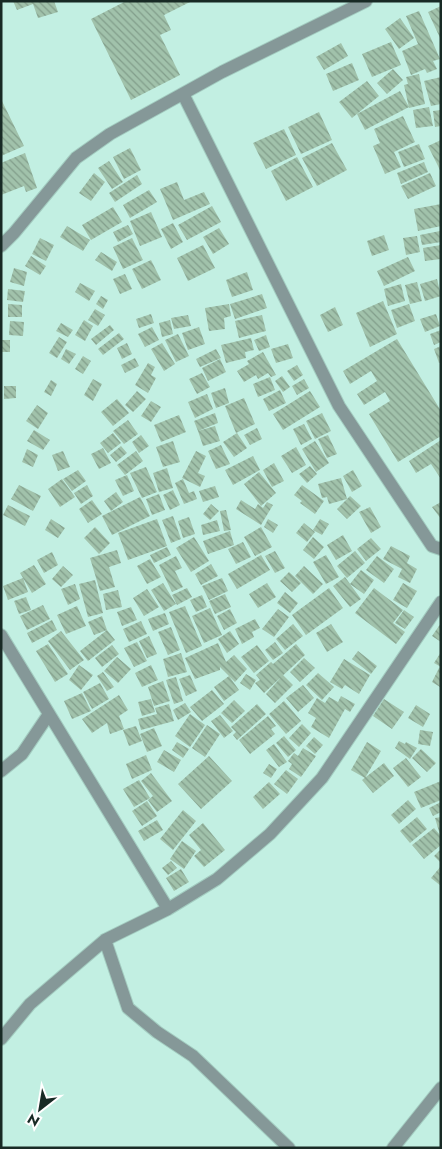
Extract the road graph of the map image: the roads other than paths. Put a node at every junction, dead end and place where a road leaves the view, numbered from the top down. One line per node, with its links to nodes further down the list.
1 (366, 1): 2 (street)
2 (183, 94): 3 (street); 4 (street)
3 (1, 246)
4 (441, 549)
5 (441, 602): 9 (street)
6 (1, 635): 7 (street)
7 (49, 714): 8 (street); 9 (street)
8 (1, 771)
9 (168, 909): 10 (street)
10 (105, 940): 11 (street); 13 (street)
11 (1, 1039)
12 (441, 1088): 14 (street)
13 (290, 1148)
14 (393, 1148)

